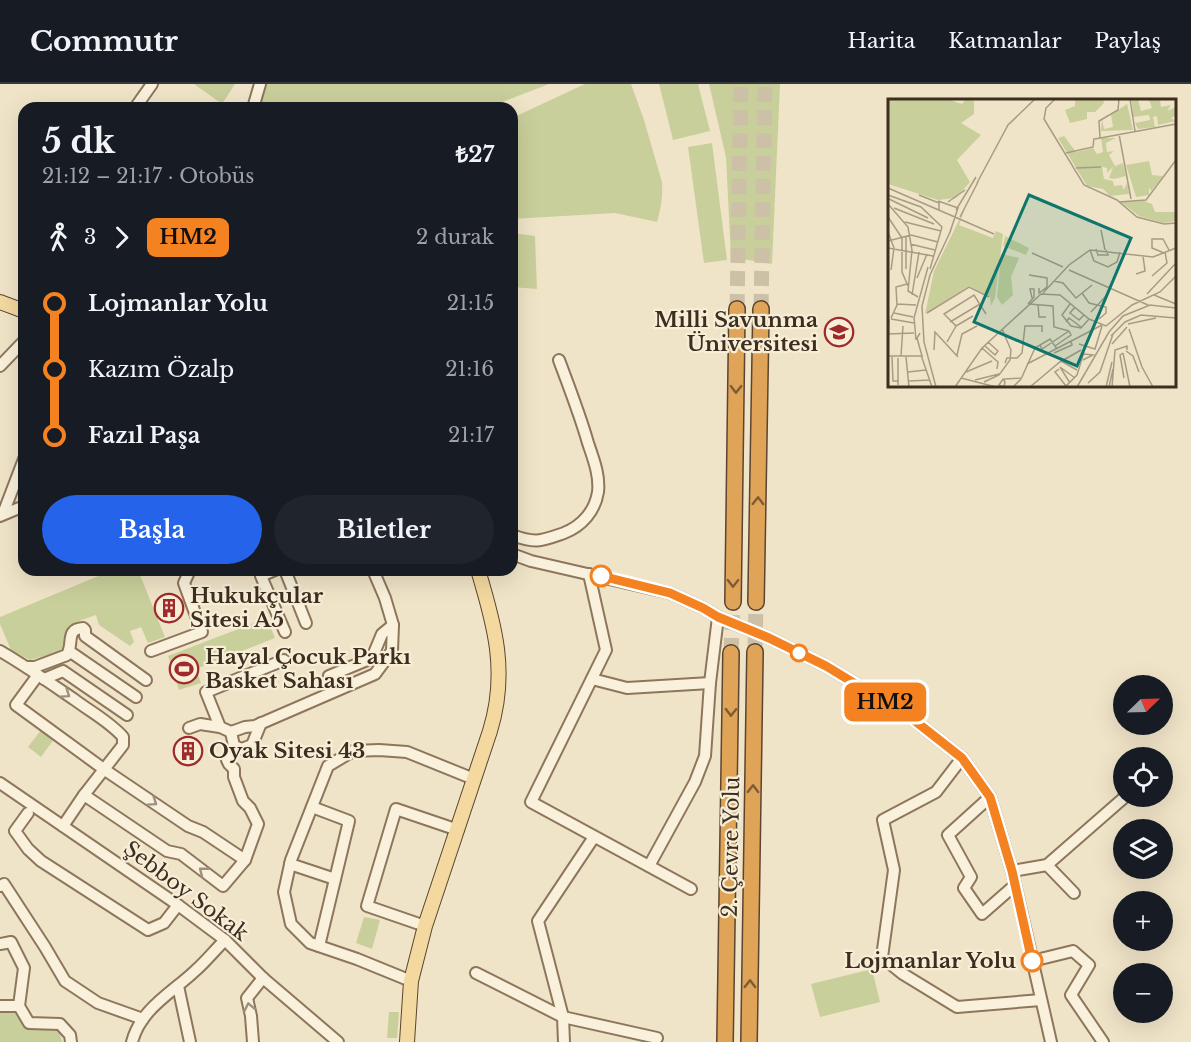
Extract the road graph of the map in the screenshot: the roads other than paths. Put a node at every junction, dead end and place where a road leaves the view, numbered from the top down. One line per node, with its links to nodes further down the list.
1 (152, 84): 3 (street)
2 (260, 84): 4 (street)
3 (139, 102)
4 (255, 102)
5 (0, 302): 6 (main road)
6 (18, 309)
7 (737, 309): 23 (highway, one-way to 23)
8 (761, 309): 24 (highway, one-way to 8)
9 (18, 347): 11 (street)
10 (559, 360): 15 (street)
11 (0, 366)
12 (18, 474): 14 (street)
13 (18, 508): 14 (street)
14 (1, 515)
15 (518, 538)
16 (518, 556): 17 (street)
17 (589, 574): 25 (street); 37 (street)
18 (187, 576): 31 (street)
19 (261, 576): 28 (street)
20 (287, 576): 26 (street)
21 (376, 576): 27 (street)
22 (480, 576): 50 (main road)
23 (733, 602)
24 (756, 602)
25 (718, 617): 39 (street); 48 (street)
26 (306, 623)
27 (393, 625): 40 (street); 40 (street)
28 (285, 632)
29 (0, 651): 35 (street)
30 (69, 651): 35 (street); 38 (street); 41 (street)
31 (151, 651)
32 (755, 652): 94 (highway, 2. Çevre Yolu, one-way to 32)
33 (731, 653): 93 (highway, 2. Çevre Yolu, one-way to 93)
34 (284, 660): 45 (street)
35 (27, 667): 36 (street)
36 (41, 677): 42 (street); 49 (street, one-way to 49); 49 (street)
37 (592, 679): 39 (street); 59 (street)
38 (146, 680)
39 (710, 683): 63 (street)
40 (332, 692): 43 (street)
41 (136, 697)
42 (127, 715)
43 (261, 723): 46 (street); 47 (street)
44 (189, 728): 45 (street)
45 (220, 728): 46 (street)
46 (231, 732): 47 (street)
47 (234, 746): 60 (street)
48 (962, 758): 53 (street); 80 (street)
49 (105, 770): 52 (street); 60 (street, one-way to 60)
50 (474, 779): 54 (street); 58 (main road)
51 (0, 783): 57 (street, Şebboy Sokak)
52 (84, 795): 57 (street); 60 (street, one-way to 52)
53 (990, 797): 64 (street); 66 (street)
54 (312, 807): 61 (street); 65 (street)
55 (1113, 807): 62 (street)
56 (28, 813): 70 (street)
57 (63, 826): 70 (street, Şebboy Sokak)
58 (458, 830): 71 (main road); 71 (street)
59 (594, 837): 63 (street); 83 (street)
60 (245, 860)
61 (290, 864): 65 (street); 74 (street)
62 (1047, 865): 64 (street); 69 (street)
63 (649, 866): 68 (street)
64 (1012, 871): 66 (street)
65 (335, 879): 74 (street)
66 (1015, 885): 75 (street)
67 (0, 886): 84 (street)
68 (690, 889)
69 (1074, 893)
70 (178, 906): 72 (street, Şebboy Sokak)
71 (425, 926): 78 (main road)
72 (225, 940): 77 (street, Şebboy Sokak); 79 (street)
73 (0, 944): 82 (street)
74 (319, 946): 78 (street)
75 (1032, 961): 80 (street); 96 (street)
76 (477, 973): 83 (street)
77 (263, 978): 89 (street, one-way to 77); 90 (street, Şebboy Sokak)
78 (411, 981): 91 (main road)
79 (178, 986): 84 (street); 88 (street)
80 (1041, 1000): 95 (street)
81 (0, 1006): 82 (street)
82 (19, 1006): 86 (street)
83 (563, 1017): 85 (street); 92 (street)
84 (143, 1019): 87 (street)
85 (657, 1038)
86 (71, 1042)
87 (132, 1042)
88 (190, 1042)
89 (253, 1042)
90 (338, 1042)
91 (406, 1042)
92 (564, 1042)
93 (725, 1042)
94 (749, 1042)
95 (1051, 1042)
96 (1103, 1042)

